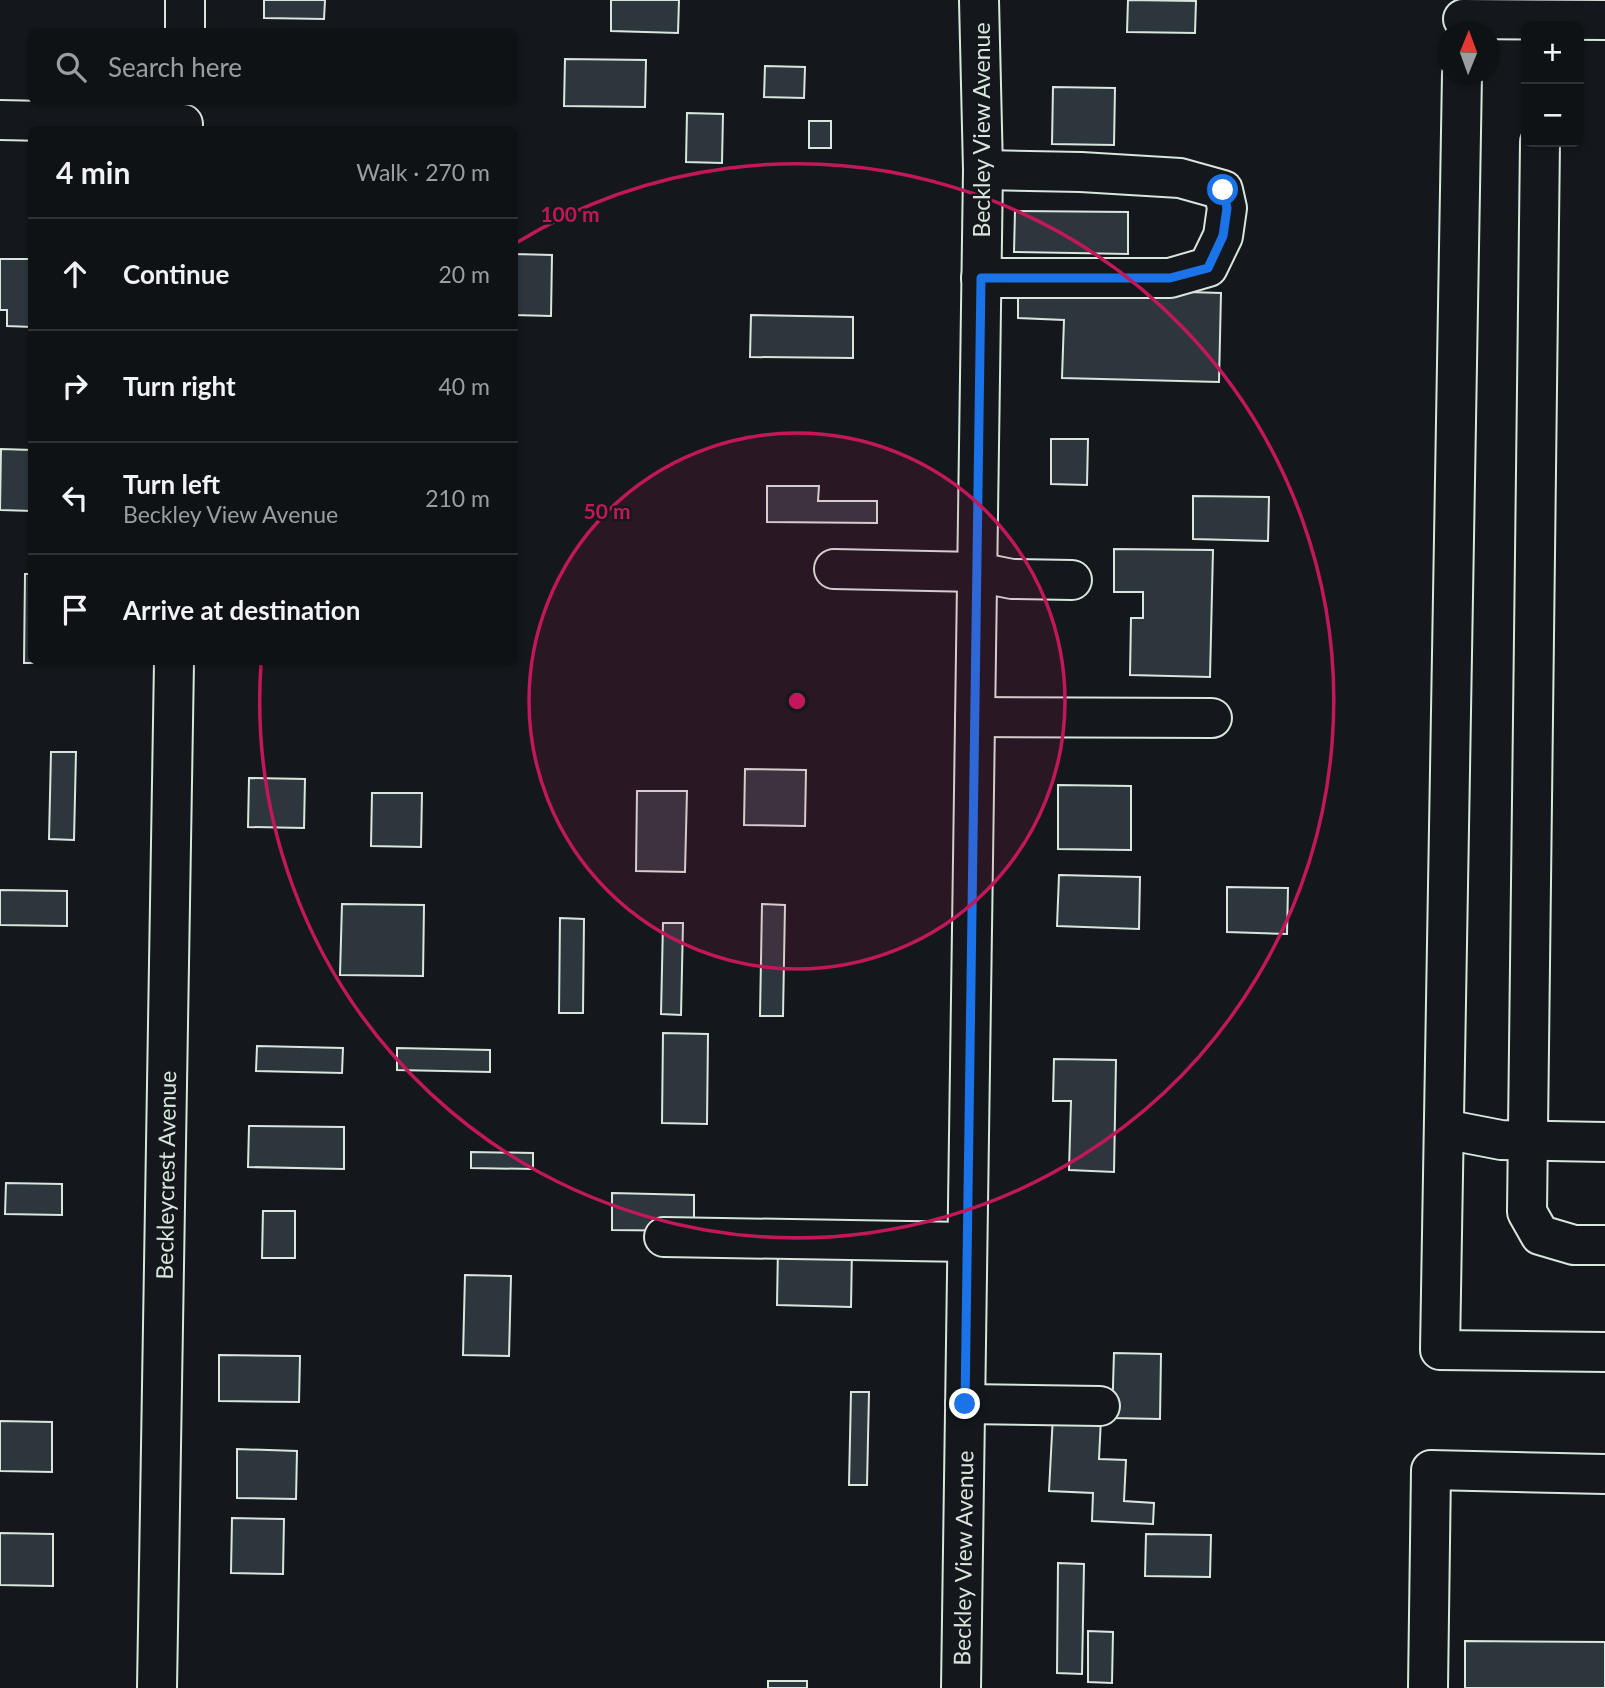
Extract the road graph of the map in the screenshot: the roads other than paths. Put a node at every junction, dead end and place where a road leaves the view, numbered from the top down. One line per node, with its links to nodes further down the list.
1 (185, 0): 6 (street)
2 (979, 0): 11 (street, Beckley View Avenue)
3 (1547, 16): 4 (street); 5 (street)
4 (1463, 17)
5 (1605, 20)
6 (185, 28)
7 (1462, 84): 19 (street)
8 (183, 118): 9 (street)
9 (0, 120)
10 (1540, 147): 20 (street)
11 (983, 170): 12 (street, Beckley View Avenue); 12 (street)
12 (981, 278): 14 (street, Beckley View Avenue)
13 (834, 569): 14 (street)
14 (977, 572): 15 (street); 17 (street, Beckley View Avenue)
15 (1072, 580)
16 (174, 665): 29 (street, Beckleycrest Avenue)
17 (975, 717): 18 (street); 23 (street, Beckley View Avenue)
18 (1212, 718)
19 (1444, 1129): 20 (street); 25 (street)
20 (1527, 1140): 21 (street); 24 (street)
21 (1605, 1142)
22 (664, 1237): 23 (street)
23 (967, 1242): 26 (street, Beckley View Avenue)
24 (1605, 1245)
25 (1605, 1352)
26 (965, 1404): 27 (street); 30 (street, Beckley View Avenue)
27 (1100, 1406)
28 (1605, 1474): 31 (street)
29 (157, 1688)
30 (961, 1688)
31 (1428, 1688)

